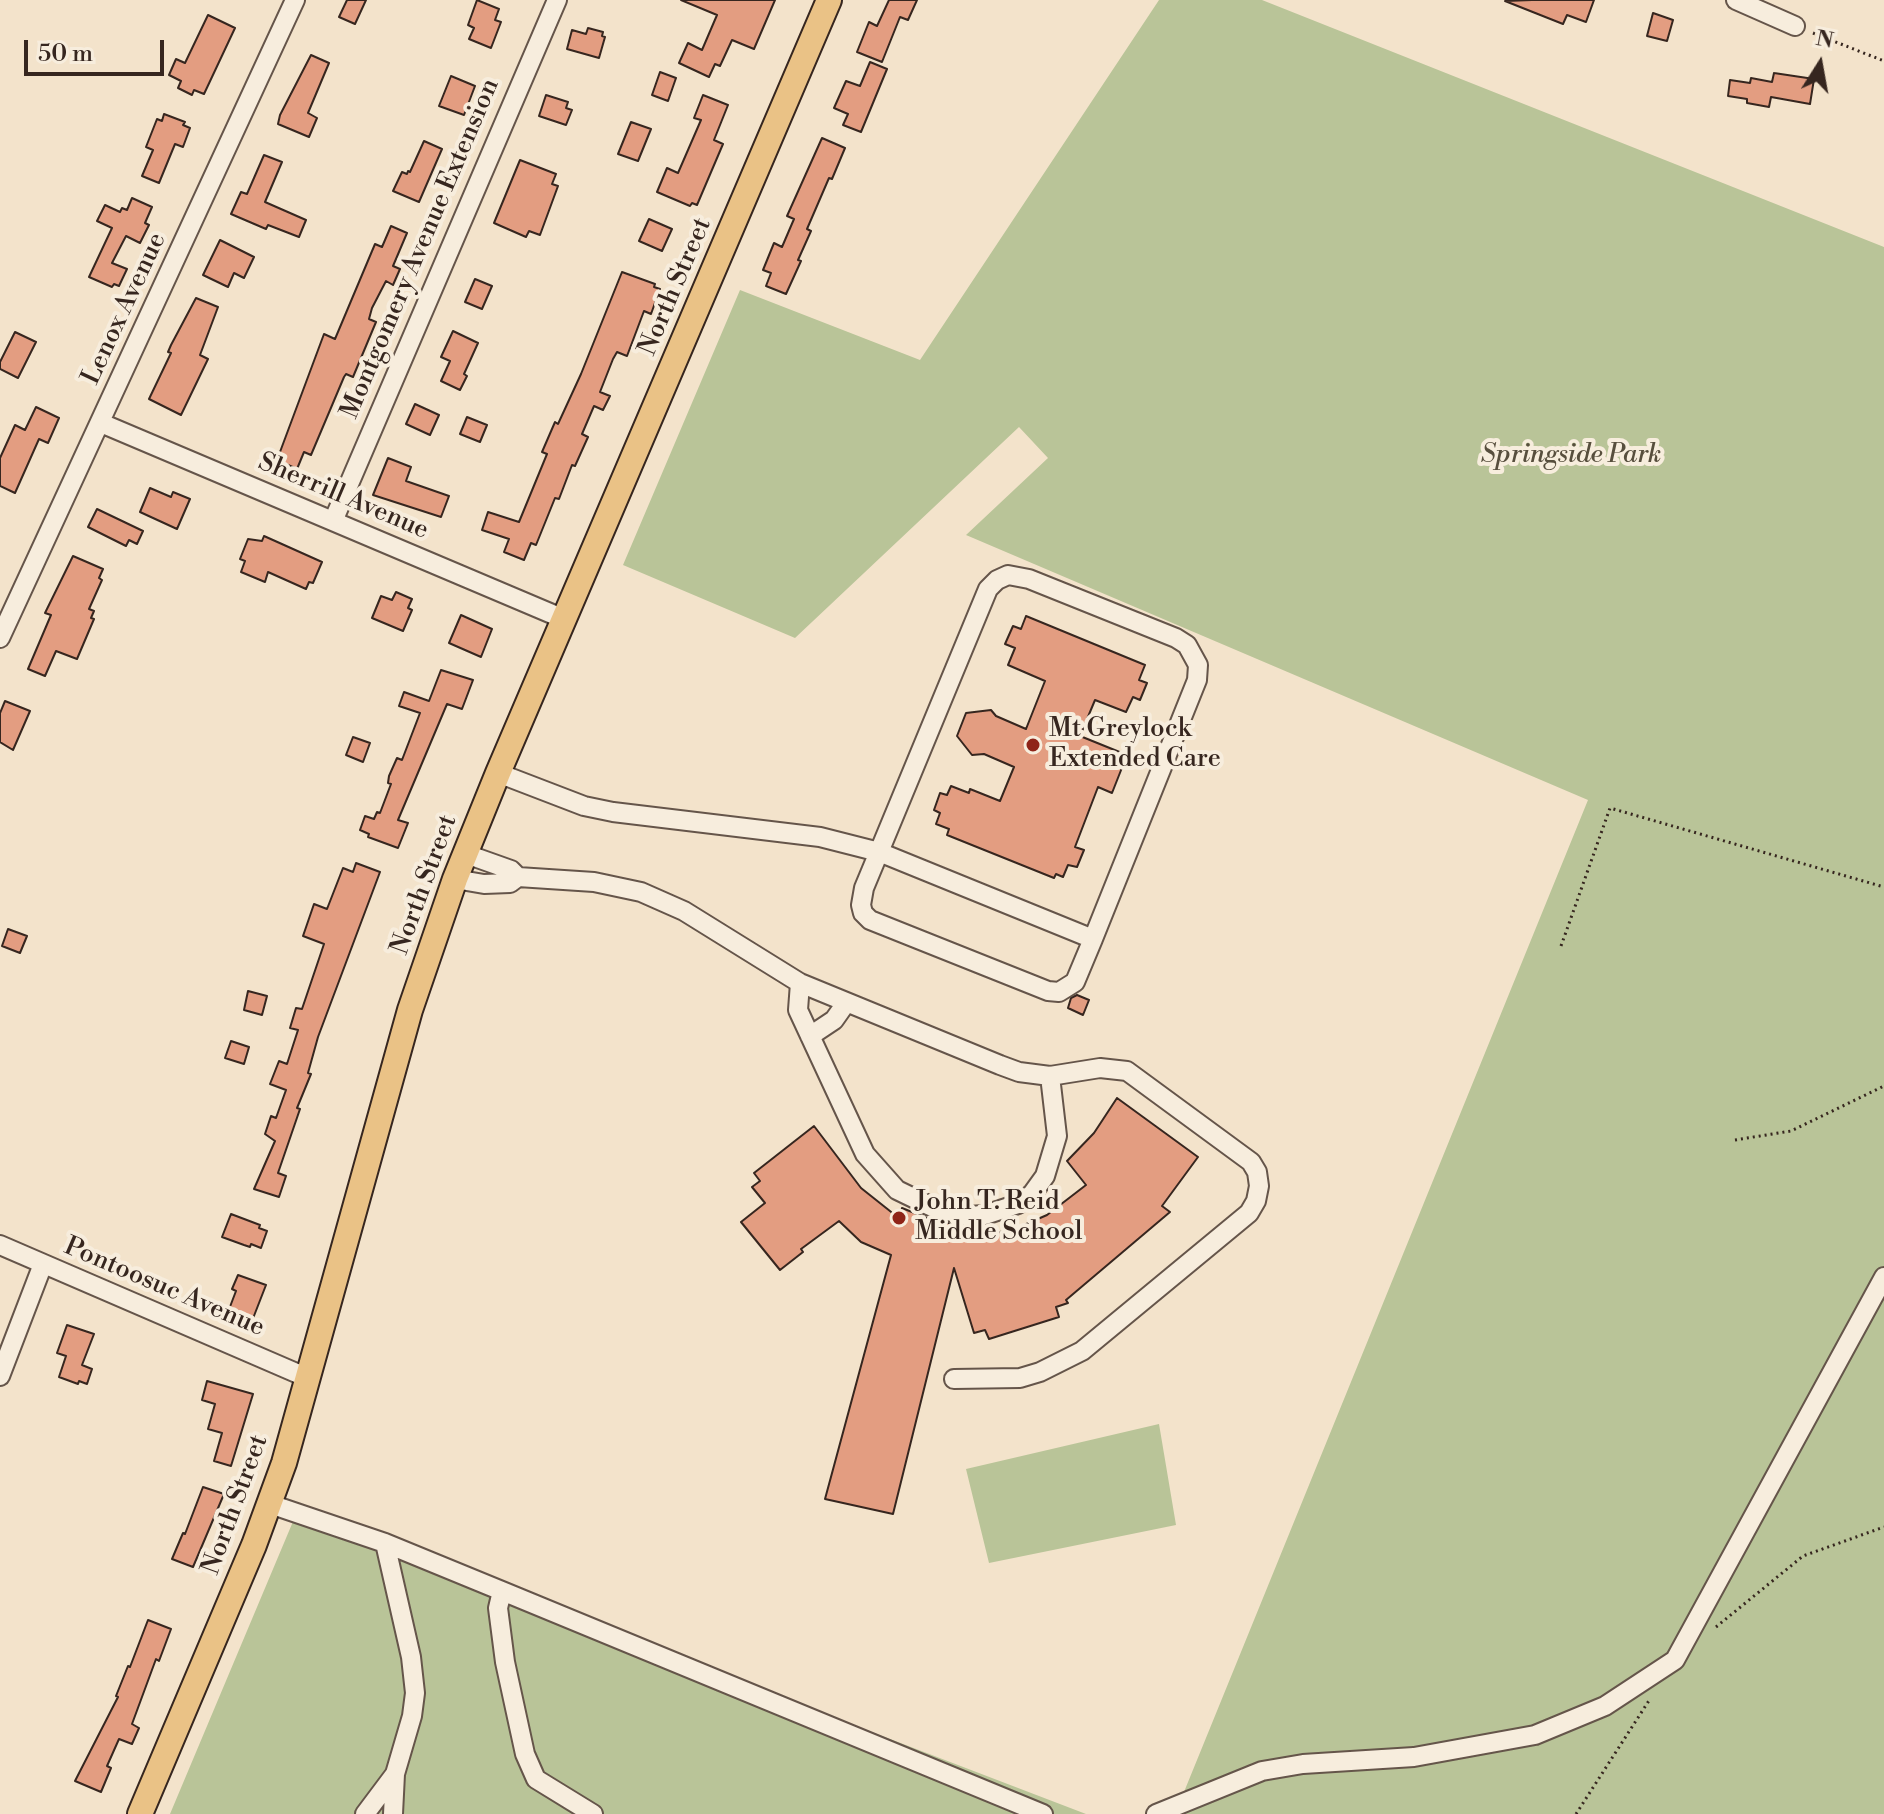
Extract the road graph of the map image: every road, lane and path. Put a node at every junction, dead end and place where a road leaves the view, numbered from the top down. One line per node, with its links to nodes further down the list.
1 (295, 0): 7 (street, Lenox Avenue)
2 (557, 0): 8 (street, Montgomery Avenue Extension)
3 (829, 0): 9 (main road, North Street)
4 (1736, 0): 5 (street)
5 (1795, 26): 6 (path)
6 (1884, 61)
7 (101, 423): 8 (street, Sherrill Avenue); 10 (street, Lenox Avenue)
8 (334, 519): 9 (street, Sherrill Avenue)
9 (564, 619): 11 (main road, North Street)
10 (0, 638)
11 (498, 773): 12 (street); 13 (main road, North Street)
12 (879, 852): 17 (street); 17 (street); 17 (street)
13 (466, 854): 14 (street); 15 (main road, North Street)
14 (518, 877): 15 (street); 19 (street)
15 (455, 879): 29 (main road, North Street)
16 (1884, 887): 18 (path)
17 (1093, 939)
18 (1561, 946)
19 (800, 983): 20 (street); 21 (street)
20 (846, 1003): 21 (street); 22 (street)
21 (810, 1036): 22 (street)
22 (1050, 1076): 30 (street)
23 (1884, 1086): 24 (path)
24 (1735, 1140)
25 (0, 1245): 26 (street, Pontoosuc Avenue)
26 (43, 1264): 28 (street); 29 (street, Pontoosuc Avenue)
27 (1884, 1277): 43 (street)
28 (0, 1376)
29 (308, 1378): 31 (main road, North Street)
30 (954, 1379)
31 (270, 1504): 33 (street); 38 (main road, North Street)
32 (1884, 1527): 35 (path)
33 (385, 1543): 34 (street); 37 (street)
34 (502, 1591): 41 (street); 42 (street)
35 (1710, 1632)
36 (1650, 1698): 44 (path)
37 (395, 1774): 39 (street); 40 (street)
38 (140, 1814)
39 (365, 1814)
40 (393, 1814)
41 (593, 1814)
42 (1043, 1814)
43 (1156, 1814)
44 (1576, 1814)

